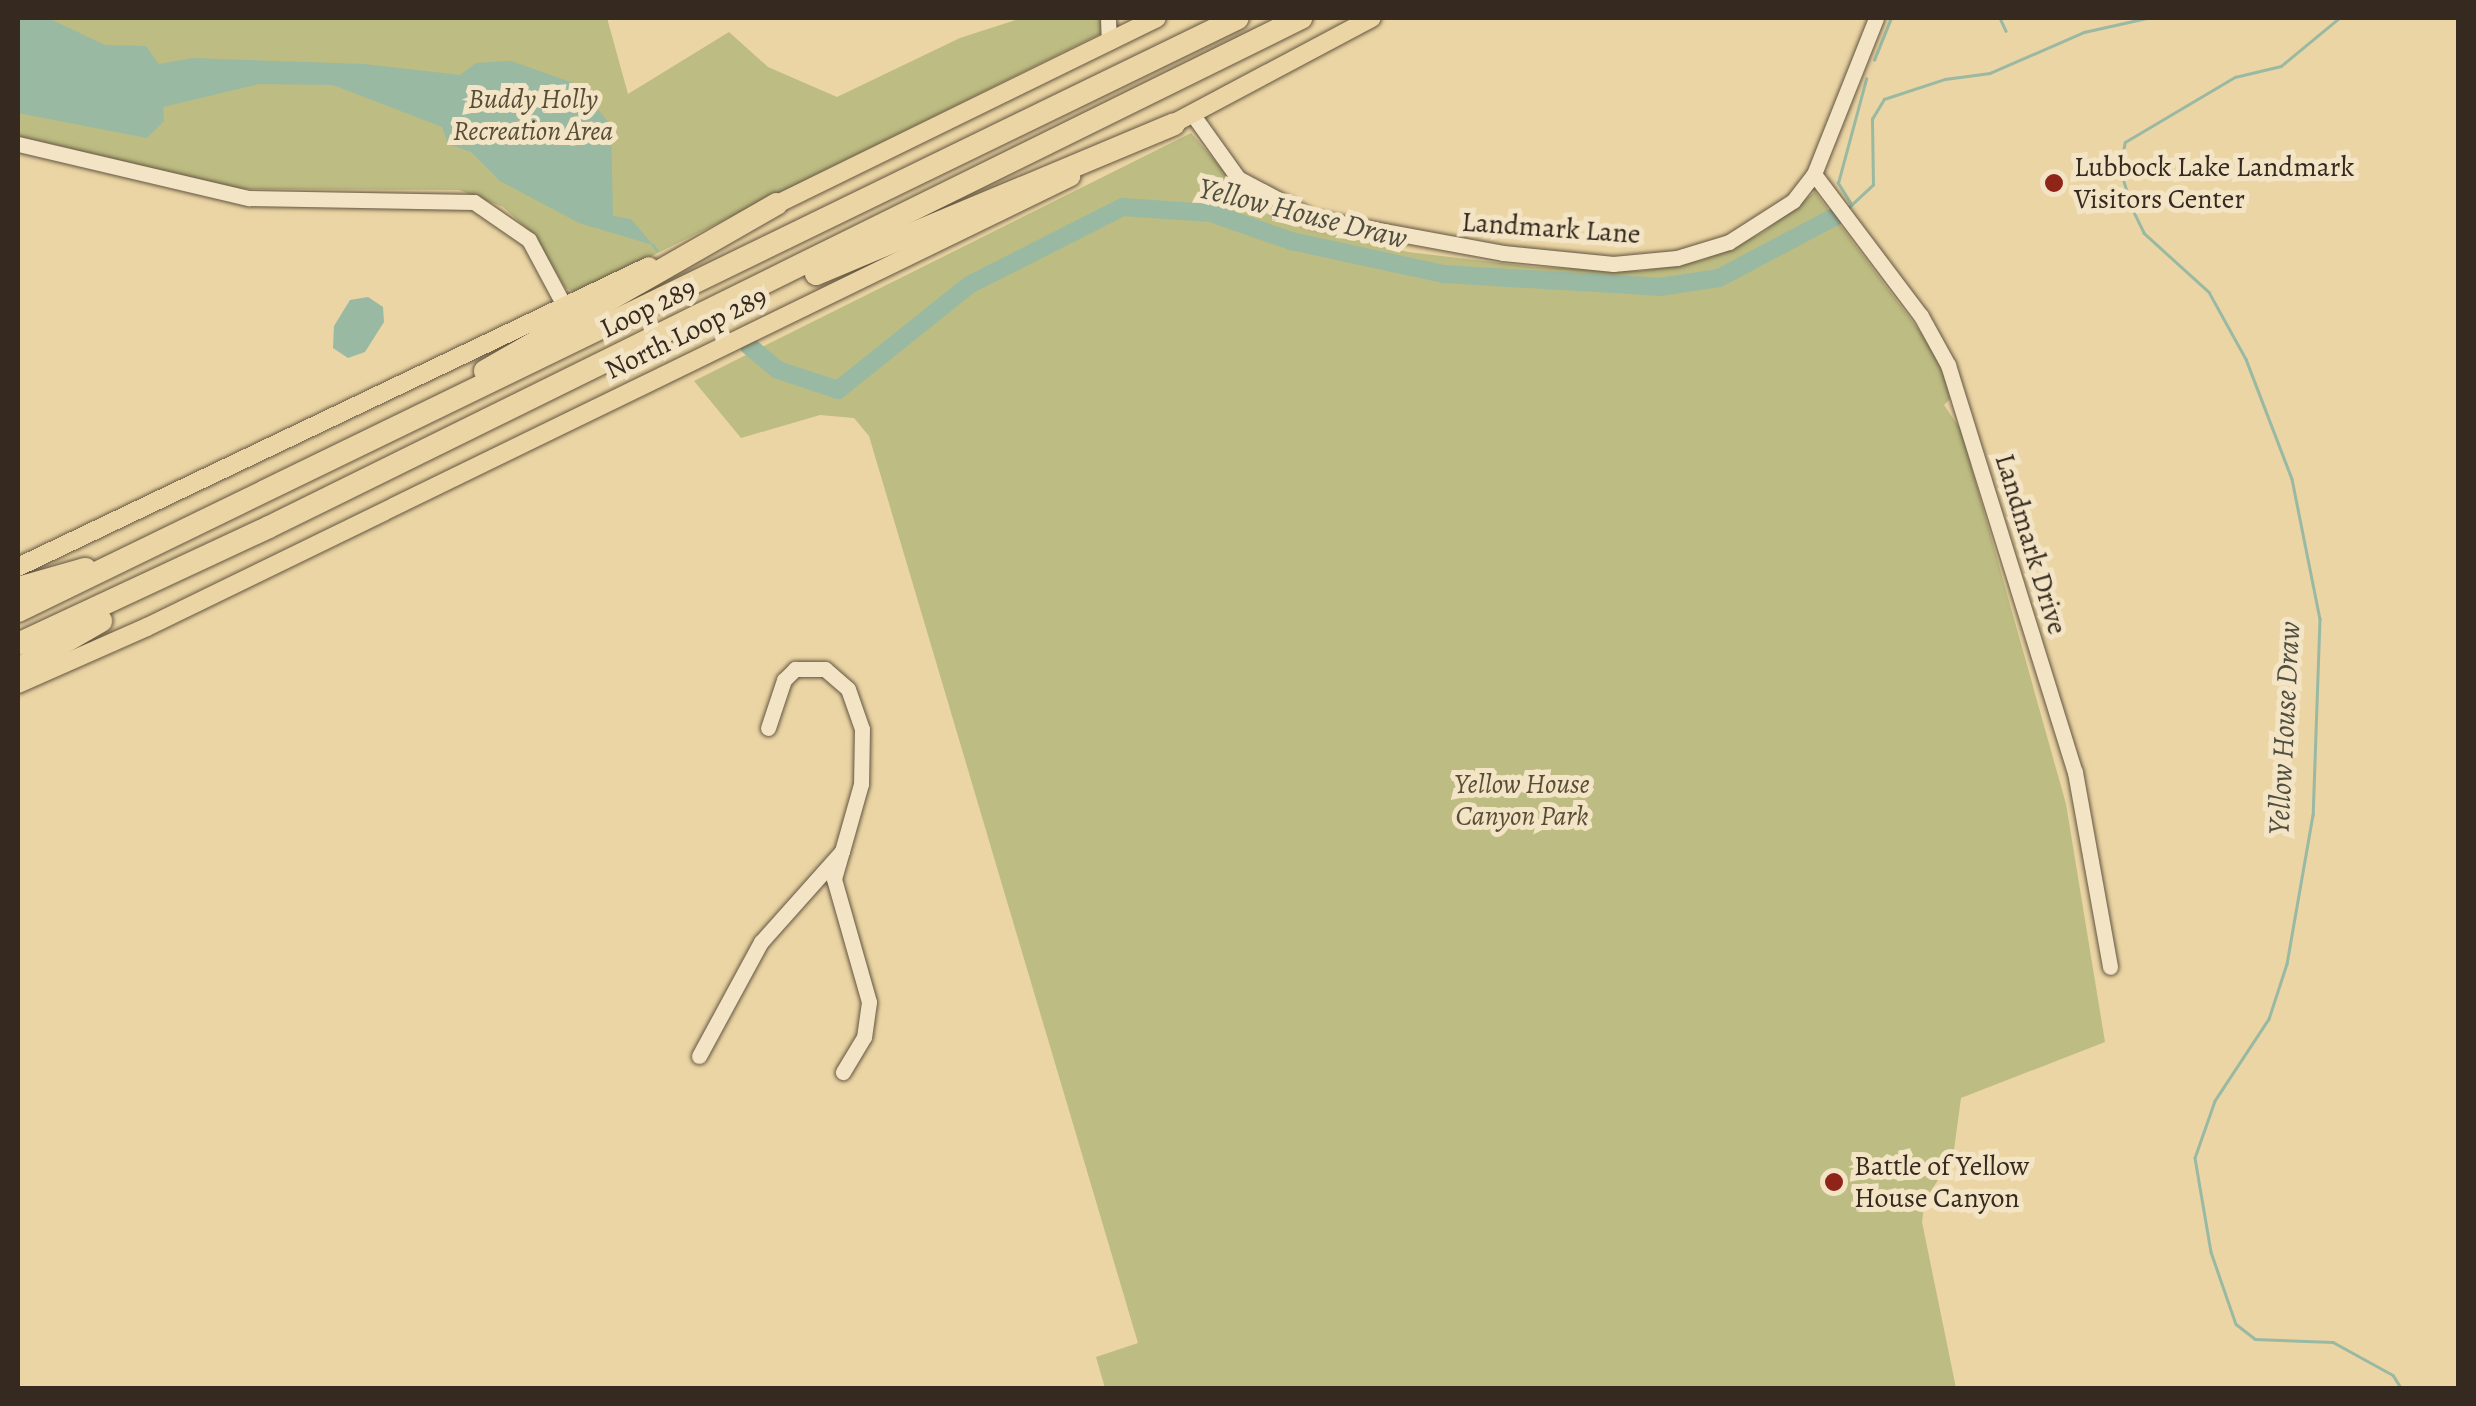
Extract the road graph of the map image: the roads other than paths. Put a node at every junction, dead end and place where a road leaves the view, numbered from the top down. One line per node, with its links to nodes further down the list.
1 (1108, 18): 7 (street)
2 (1238, 18): 14 (highway, Loop 289)
3 (1301, 18): 13 (highway, Loop 289)
4 (1372, 18): 8 (main road, North Loop 289)
5 (1876, 18): 10 (street, Landmark Lane)
6 (1140, 20): 7 (main road)
7 (1109, 42): 11 (main road)
8 (1183, 120): 10 (street, Landmark Lane); 13 (highway); 22 (main road, North Loop 289)
9 (18, 144): 12 (street)
10 (1814, 174): 25 (street, Landmark Drive)
11 (777, 204): 12 (main road); 14 (highway)
12 (566, 307): 17 (main road)
13 (700, 316): 15 (highway, Loop 289)
14 (323, 466): 16 (highway, Loop 289)
15 (269, 527): 20 (highway, Loop 289); 21 (highway)
16 (182, 534): 18 (highway); 19 (highway, Loop 289)
17 (18, 567)
18 (18, 588)
19 (18, 611)
20 (18, 644)
21 (18, 669)
22 (18, 684)
23 (768, 728): 24 (street)
24 (842, 852): 26 (street); 27 (street)
25 (2110, 968)
26 (699, 1056)
27 (843, 1072)

